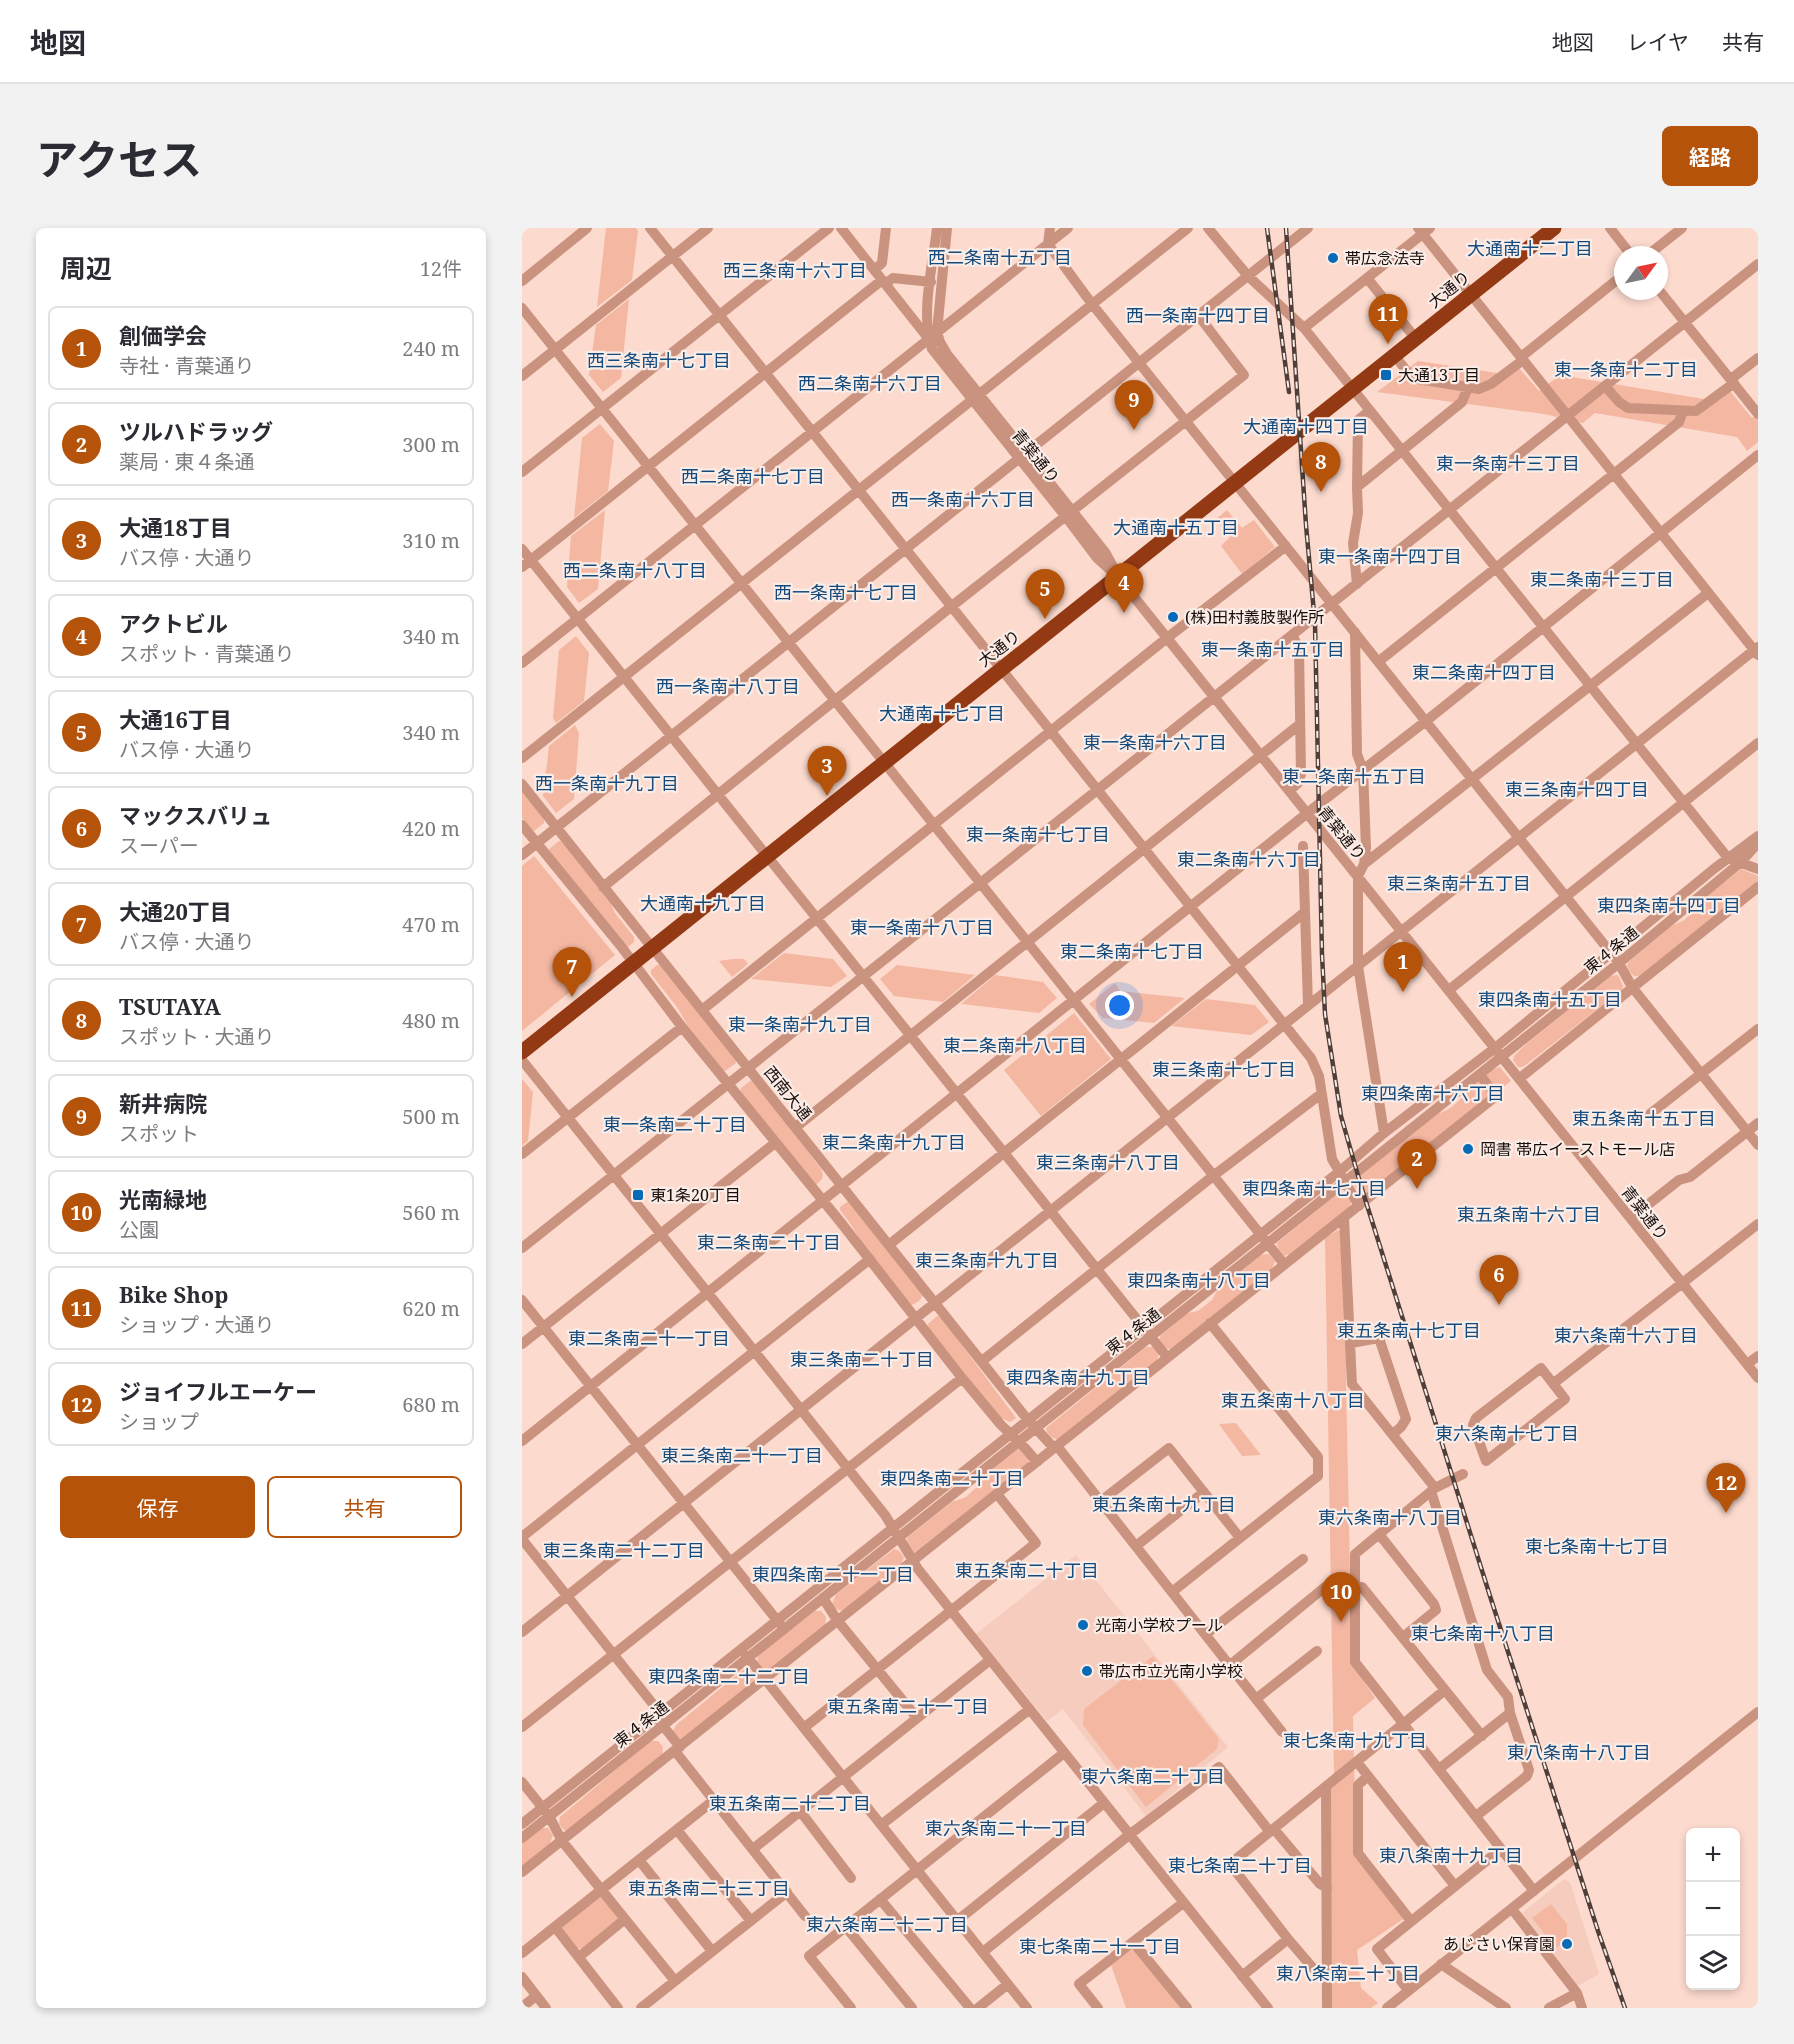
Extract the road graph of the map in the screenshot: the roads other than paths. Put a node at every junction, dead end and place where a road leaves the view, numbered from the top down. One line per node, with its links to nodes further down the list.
1 (587, 228): 26 (street)
2 (650, 228): 21 (street)
3 (708, 228): 21 (street)
4 (829, 228): 34 (street)
5 (841, 228): 23 (street, 青葉通り)
6 (886, 228): 23 (street)
7 (938, 228): 28 (street)
8 (947, 228): 38 (street)
9 (1050, 228): 18 (street)
10 (1068, 228): 18 (street)
11 (1188, 228): 32 (street)
12 (1208, 228): 24 (street)
13 (1308, 228): 24 (street)
14 (1554, 228): 30 (highway, 大通り)
15 (1610, 228): 19 (street)
16 (1682, 228): 20 (street)
17 (1423, 230): 25 (street); 30 (street)
18 (1048, 244): 32 (street); 38 (street)
19 (1624, 246)
20 (1659, 246)
21 (673, 256): 34 (street); 40 (street)
22 (1758, 264): 36 (street)
23 (874, 270): 27 (street, 青葉通り)
24 (1248, 276): 35 (street); 37 (street)
25 (1367, 278): 37 (street); 39 (street)
26 (522, 281)
27 (884, 282): 28 (street); 38 (street, 青葉通り); 45 (street)
28 (931, 282): 38 (street)
29 (1614, 282): 42 (street)
30 (1471, 294): 39 (highway, 大通り); 42 (street)
31 (1667, 300): 36 (street)
32 (1092, 304): 44 (street); 51 (street)
33 (522, 308): 40 (street)
34 (720, 315): 45 (street); 52 (street)
35 (1198, 315): 44 (street); 57 (street)
36 (1685, 322): 47 (street); 48 (street)
37 (1304, 328): 50 (street)
38 (932, 335): 51 (street, 青葉通り); 58 (street)
39 (1416, 339): 41 (highway, 大通り)
40 (555, 350): 46 (street); 52 (street)
41 (1395, 357): 49 (street); 50 (highway, 大通り)
42 (1522, 358): 49 (street); 56 (street)
43 (1758, 358): 47 (street)
44 (1139, 363): 57 (street); 60 (street)
45 (765, 373): 58 (street); 62 (street)
46 (522, 375)
47 (1732, 381): 54 (street); 55 (street)
48 (1605, 386): 54 (street); 56 (street)
49 (1468, 387): 59 (street)
50 (1352, 389): 53 (street); 65 (highway, 大通り)
51 (976, 397): 60 (street, 青葉通り); 67 (street)
52 (602, 409): 62 (street); 63 (street)
53 (1369, 411): 59 (street); 66 (street)
54 (1683, 411): 64 (street)
55 (1758, 414)
56 (1567, 416): 64 (street); 68 (street)
57 (1187, 421): 65 (street); 69 (street)
58 (812, 432): 67 (street); 70 (street)
59 (1402, 451): 66 (street); 68 (street)
60 (1022, 455): 69 (street, 青葉通り); 74 (street)
61 (1758, 455): 71 (street)
62 (648, 467): 70 (street); 75 (street)
63 (522, 472)
64 (1614, 475): 71 (street); 76 (street)
65 (1235, 483): 72 (street); 77 (highway, 大通り)
66 (1357, 487): 79 (street)
67 (859, 490): 74 (street); 78 (street)
68 (1449, 510): 76 (street); 79 (street)
69 (1069, 514): 77 (street, 青葉通り); 82 (street)
70 (695, 525): 78 (street); 83 (street)
71 (1660, 533): 80 (street); 84 (street)
72 (1286, 546): 81 (street); 87 (street)
73 (522, 549): 75 (street)
74 (906, 549): 82 (street); 88 (street)
75 (526, 563): 83 (street)
76 (1497, 568): 84 (street); 90 (street)
77 (1118, 577): 87 (street, 青葉通り); 92 (highway, 大通り)
78 (741, 584): 88 (street); 93 (street)
79 (1357, 584): 81 (street)
80 (1708, 593): 89 (street); 94 (street)
81 (1332, 603): 85 (street); 86 (street)
82 (952, 606): 92 (street); 96 (street)
83 (578, 619): 91 (street); 93 (street)
84 (1544, 626): 94 (street); 97 (street)
85 (1355, 632): 90 (street); 106 (street)
86 (1292, 634): 95 (street); 98 (street)
87 (1167, 638): 95 (street, 青葉通り); 99 (street)
88 (789, 643): 96 (street); 100 (street)
89 (1757, 651): 102 (street)
90 (1378, 662): 97 (street)
91 (522, 663)
92 (1001, 669): 99 (street); 105 (highway, 大通り)
93 (625, 677): 100 (street); 104 (street)
94 (1591, 685): 102 (street); 107 (street)
95 (1214, 696): 103 (street, 青葉通り); 109 (street)
96 (835, 701): 105 (street); 111 (street)
97 (1426, 722): 106 (street); 107 (street)
98 (1300, 724): 103 (street); 110 (street)
99 (1051, 731): 109 (street); 115 (street)
100 (672, 735): 111 (street); 116 (street)
101 (1758, 742): 112 (street)
102 (1637, 743): 112 (street); 118 (street)
103 (1262, 756): 110 (street, 青葉通り); 122 (street)
104 (522, 758)
105 (885, 763): 115 (street); 124 (highway, 大通り)
106 (1363, 770): 113 (street); 127 (street)
107 (1472, 779): 118 (street); 127 (street)
108 (522, 784): 116 (street, 西南大通)
109 (1097, 791): 122 (street); 130 (street)
110 (1289, 791): 113 (street, 青葉通り)
111 (717, 794): 124 (street); 131 (street)
112 (1683, 803): 125 (street); 133 (street)
113 (1307, 814): 129 (street, 青葉通り); 134 (street)
114 (522, 825): 119 (street)
115 (934, 825): 130 (street); 136 (street)
116 (556, 827): 119 (street); 131 (street, 西南大通)
117 (1758, 836): 125 (street, 東４条通)
118 (1519, 838): 133 (street); 137 (street)
119 (537, 843): 123 (street); 141 (street)
120 (1758, 843): 126 (street, 東４条通)
121 (1303, 846): 135 (street)
122 (1144, 849): 134 (street); 138 (street)
123 (522, 855)
124 (768, 857): 136 (street); 139 (highway, 大通り)
125 (1728, 858): 126 (street); 140 (street, 東４条通)
126 (1741, 862): 128 (street); 140 (street, 東４条通)
127 (1364, 864): 129 (street)
128 (1758, 869)
129 (1358, 876): 137 (street, 青葉通り); 143 (street)
130 (980, 883): 138 (street); 144 (street)
131 (603, 887): 139 (street, 西南大通)
132 (1758, 887): 145 (street)
133 (1565, 896): 140 (street); 146 (street)
134 (1191, 908): 142 (street); 147 (street)
135 (1305, 912): 142 (street); 148 (street)
136 (817, 919): 144 (street); 149 (street)
137 (1401, 931): 143 (street); 146 (street, 青葉通り)
138 (1028, 943): 147 (street); 153 (street)
139 (652, 949): 141 (highway, 大通り); 149 (street, 西南大通)
140 (1615, 959): 145 (street); 155 (street, 東４条通)
141 (634, 964): 151 (street); 154 (highway, 大通り)
142 (1238, 966): 150 (street); 157 (street)
143 (1358, 966): 148 (street); 171 (street)
144 (862, 976): 153 (street); 158 (street)
145 (1632, 987): 160 (street); 161 (street)
146 (1449, 990): 155 (street, 青葉通り)
147 (1074, 1000): 157 (street); 163 (street)
148 (1308, 1005): 150 (street)
149 (702, 1010): 158 (street, 西南大通)
150 (1285, 1024): 164 (street); 167 (street)
151 (682, 1027): 162 (street); 166 (street)
152 (1758, 1029): 160 (street)
153 (910, 1035): 163 (street); 169 (street)
154 (522, 1052)
155 (1499, 1052): 159 (street, 東４条通); 161 (street, 青葉通り); 171 (street, 東４条通)
156 (522, 1059): 166 (street)
157 (1121, 1059): 167 (street); 174 (street)
158 (748, 1068): 162 (street); 169 (street, 西南大通)
159 (1480, 1075): 178 (street, 東４条通); 181 (street)
160 (1701, 1075): 165 (street); 170 (street)
161 (1520, 1078): 184 (street, 青葉通り)
162 (728, 1084): 172 (street); 176 (street)
163 (957, 1094): 174 (street); 179 (street)
164 (1321, 1094): 177 (street); 178 (street)
165 (1650, 1114)
166 (567, 1117): 175 (street); 176 (street)
167 (1167, 1117): 177 (street); 182 (street)
168 (1758, 1124): 170 (street)
169 (796, 1127): 179 (street, 西南大通)
170 (1748, 1132): 173 (street); 184 (street)
171 (1384, 1133): 178 (street, 東４条通)
172 (775, 1143): 180 (street); 186 (street)
173 (1758, 1145)
174 (1003, 1152): 182 (street); 188 (street)
175 (522, 1154)
176 (614, 1175): 186 (street); 189 (street)
177 (1213, 1176): 187 (street); 192 (street)
178 (1343, 1177): 181 (street); 187 (street, 東４条通)
179 (842, 1186): 180 (street); 188 (street, 西南大通)
180 (822, 1201): 190 (street); 194 (street)
181 (1359, 1206): 183 (street)
182 (1050, 1211): 192 (street); 196 (street)
183 (1344, 1218): 191 (street); 201 (street)
184 (1631, 1218): 193 (street, 青葉通り)
185 (1758, 1224): 193 (street)
186 (661, 1234): 194 (street); 199 (street)
187 (1264, 1239): 191 (street); 200 (street, 東４条通)
188 (890, 1244): 196 (street, 西南大通)
189 (522, 1248)
190 (870, 1259): 197 (street); 203 (street)
191 (1284, 1264): 198 (street)
192 (1097, 1269): 200 (street); 206 (street)
193 (1682, 1284): 207 (street, 青葉通り); 210 (street)
194 (708, 1292): 203 (street); 211 (street)
195 (522, 1300): 199 (street)
196 (935, 1303): 197 (street); 206 (street, 西南大通)
197 (916, 1318): 208 (street); 212 (street)
198 (1210, 1323): 205 (street); 231 (street)
199 (543, 1326): 202 (street); 211 (street)
200 (1147, 1332): 205 (street); 213 (street, 東４条通)
201 (1351, 1343): 215 (street); 215 (street)
202 (522, 1344)
203 (754, 1351): 212 (street); 218 (street)
204 (1758, 1356): 207 (street)
205 (1167, 1357): 219 (street)
206 (982, 1361): 213 (street, 西南大通)
207 (1747, 1365): 209 (street, 青葉通り)
208 (962, 1378): 214 (street); 221 (street)
209 (1758, 1378)
210 (1554, 1383): 210 (street)
211 (590, 1386): 216 (street); 218 (street)
212 (801, 1409): 221 (street); 227 (street)
213 (1032, 1424): 214 (street, 東４条通); 217 (street, 東４条通); 219 (street, 西南大通)
214 (1010, 1434): 217 (street); 228 (street, 東４条通)
215 (1393, 1434): 223 (street)
216 (522, 1441)
217 (1019, 1442): 220 (street); 232 (street, 東４条通)
218 (636, 1444): 227 (street); 230 (street)
219 (1055, 1447): 220 (street); 226 (street, 西南大通)
220 (1037, 1462): 225 (street)
221 (847, 1468): 228 (street); 235 (street)
222 (1463, 1474): 223 (street)
223 (1433, 1490): 229 (street); 260 (street)
224 (1204, 1492): 226 (street); 231 (street); 233 (street)
225 (997, 1494): 236 (street); 242 (street)
226 (1101, 1501): 233 (street, 西南大通)
227 (684, 1503): 235 (street); 240 (street)
228 (892, 1528): 232 (street); 243 (street, 東４条通)
229 (1379, 1534): 238 (street); 248 (street)
230 (522, 1538): 240 (street)
231 (1240, 1538): 239 (street)
232 (899, 1539): 236 (street); 241 (street, 東４条通)
233 (1136, 1546): 239 (street, 西南大通)
234 (1303, 1559): 247 (street)
235 (730, 1561): 243 (street); 251 (street)
236 (913, 1561): 242 (street); 244 (street)
237 (1325, 1587): 253 (street)
238 (1355, 1587): 248 (street); 263 (street)
239 (1172, 1592): 247 (street, 西南大通)
240 (568, 1596): 246 (street); 251 (street)
241 (823, 1598): 244 (street); 245 (street, 東４条通)
242 (951, 1610): 252 (street); 254 (street)
243 (777, 1620): 245 (street); 250 (street, 東４条通)
244 (837, 1620): 254 (street); 255 (street)
245 (784, 1629): 250 (street, 東４条通)
246 (522, 1632)
247 (1206, 1634): 253 (street, 西南大通)
248 (1403, 1637): 256 (street)
249 (1317, 1651): 257 (street)
250 (745, 1653): 255 (street); 262 (street, 東４条通)
251 (613, 1655): 262 (street); 264 (street)
252 (990, 1660): 258 (street); 261 (street)
253 (1230, 1665): 257 (street, 西南大通)
254 (878, 1670): 261 (street); 265 (street)
255 (765, 1679): 265 (street); 268 (street)
256 (1445, 1690): 263 (street); 267 (street)
257 (1256, 1699): 266 (street, 西南大通)
258 (1030, 1709): 269 (street); 284 (street)
259 (1758, 1712): 299 (street)
260 (1510, 1713): 267 (street); 282 (street)
261 (917, 1718): 273 (street)
262 (660, 1719): 268 (street); 281 (street, 東４条通)
263 (1404, 1724): 270 (street); 271 (street)
264 (522, 1727)
265 (804, 1727): 273 (street)
266 (1282, 1732)
267 (1482, 1736): 271 (street)
268 (677, 1749): 278 (street); 289 (street)
269 (1064, 1753): 279 (street); 293 (street)
270 (1357, 1762): 272 (street); 274 (street)
271 (1439, 1769): 282 (street)
272 (1347, 1770): 276 (street); 277 (street)
273 (843, 1776): 280 (street); 284 (street)
274 (1368, 1776): 276 (street); 296 (street)
275 (522, 1782): 281 (street)
276 (1358, 1785): 308 (street)
277 (1326, 1787): 286 (street); 297 (street)
278 (714, 1800): 285 (street); 290 (street)
279 (1104, 1803): 287 (street); 306 (street)
280 (800, 1811): 290 (street); 295 (street)
281 (546, 1812): 283 (street, 東４条通); 288 (street, 東４条通); 289 (street)
282 (1476, 1816): 291 (street)
283 (522, 1824)
284 (881, 1825): 293 (street)
285 (677, 1830): 292 (street); 307 (street)
286 (1272, 1830): 287 (street); 297 (street); 311 (street)
287 (1129, 1835): 302 (street); 314 (street)
288 (522, 1838)
289 (562, 1841): 294 (street); 298 (street)
290 (753, 1849): 300 (street)
291 (1501, 1849): 296 (street); 299 (street)
292 (639, 1860): 298 (street); 313 (street)
293 (917, 1869): 301 (street); 306 (street)
294 (522, 1872)
295 (851, 1878)
296 (1455, 1886): 308 (street)
297 (1327, 1888): 320 (street)
298 (601, 1890): 305 (street); 309 (street)
299 (1534, 1890): 303 (street)
300 (787, 1892): 304 (street); 307 (street)
301 (880, 1899): 310 (street); 333 (street)
302 (1183, 1903): 312 (street); 318 (street)
303 (1512, 1909): 317 (street); 324 (street)
304 (805, 1916)
305 (625, 1919): 316 (street); 321 (street)
306 (958, 1920): 314 (street)
307 (751, 1921): 313 (street)
308 (1411, 1921): 323 (street)
309 (555, 1927): 315 (street); 316 (street)
310 (846, 1927): 331 (street); 332 (street)
311 (1288, 1939): 318 (street); 320 (street)
312 (1133, 1942): 336 (street); 337 (street)
313 (712, 1951): 321 (street)
314 (983, 1952): 322 (street)
315 (522, 1953)
316 (579, 1957): 329 (street)
317 (1441, 1964): 323 (street); 327 (street)
318 (1242, 1976): 338 (street)
319 (522, 1977): 325 (street)
320 (1327, 1979): 339 (street)
321 (675, 1981): 330 (street)
322 (1008, 1984): 334 (street); 335 (street)
323 (1408, 1990): 340 (street)
324 (1577, 1993): 341 (street); 342 (street)
325 (536, 1996): 326 (street); 328 (street)
326 (522, 2007)
327 (1501, 2007)
328 (546, 2008)
329 (618, 2008)
330 (641, 2008)
331 (851, 2008)
332 (912, 2008)
333 (970, 2008)
334 (978, 2008)
335 (1027, 2008)
336 (1098, 2008)
337 (1187, 2008)
338 (1268, 2008)
339 (1327, 2008)
340 (1387, 2008)
341 (1549, 2008)
342 (1582, 2008)

